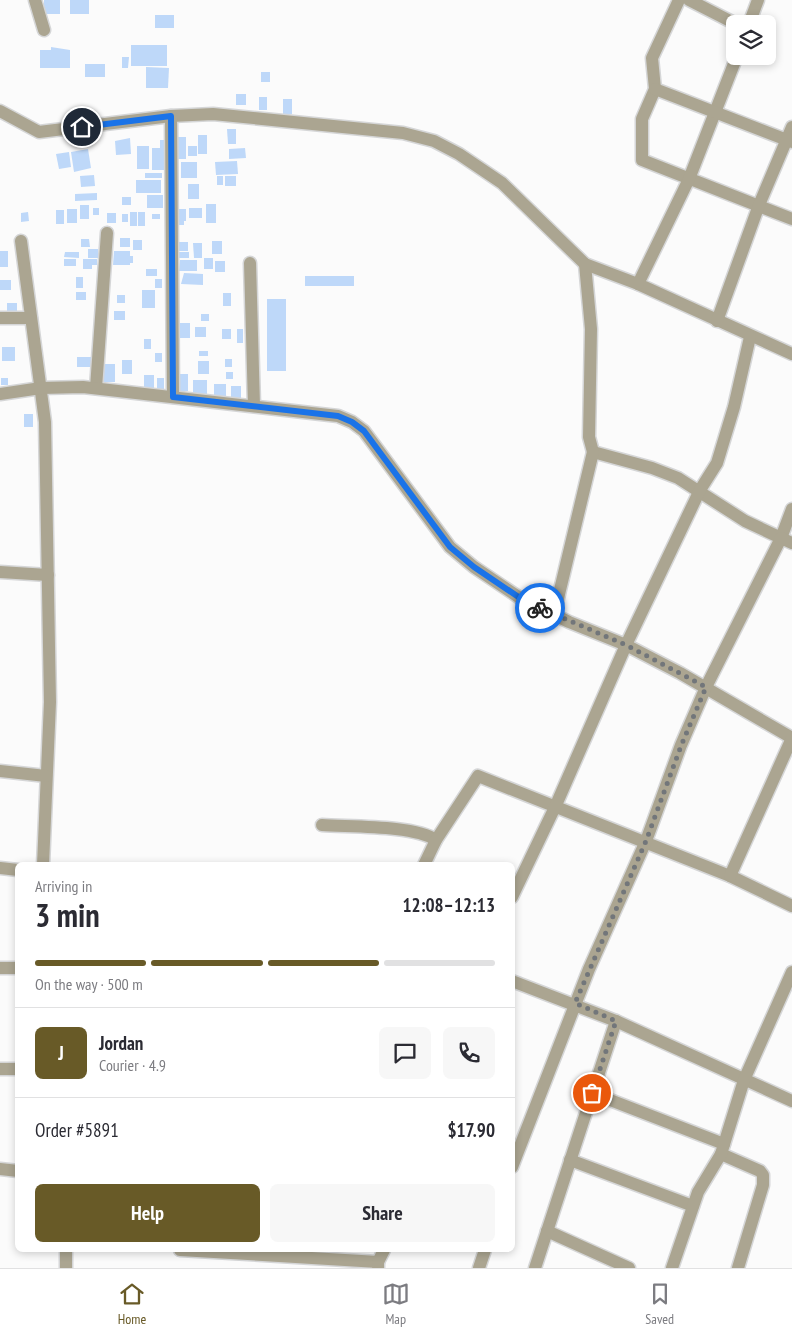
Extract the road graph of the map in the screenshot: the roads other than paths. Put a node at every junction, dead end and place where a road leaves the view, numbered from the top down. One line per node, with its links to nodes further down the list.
1 (35, 0): 7 (street)
2 (679, 0): 9 (street)
3 (690, 0): 6 (street)
4 (758, 0): 5 (street)
5 (752, 15)
6 (726, 19)
7 (44, 30)
8 (734, 65): 11 (street)
9 (655, 89): 11 (street); 15 (street)
10 (0, 111): 12 (street)
11 (715, 113): 14 (street); 15 (street)
12 (171, 116): 21 (street); 31 (street)
13 (792, 128): 14 (street)
14 (790, 141): 16 (street)
15 (689, 179): 16 (street); 22 (street)
16 (759, 205): 17 (street); 25 (street)
17 (792, 219)
18 (107, 233): 29 (street)
19 (20, 240): 24 (street)
20 (250, 263): 32 (street)
21 (585, 264): 22 (street); 33 (street)
22 (638, 284): 25 (street)
23 (0, 318): 24 (street)
24 (32, 318): 28 (street)
25 (717, 321): 26 (street)
26 (750, 337): 27 (street); 34 (street)
27 (791, 352)
28 (41, 388): 29 (street); 30 (street); 38 (street)
29 (96, 388): 31 (street)
30 (0, 394)
31 (173, 397): 32 (street)
32 (254, 406): 39 (street)
33 (593, 452): 34 (street); 39 (street)
34 (700, 490): 36 (street); 40 (street)
35 (792, 509): 36 (street)
36 (786, 540): 41 (street)
37 (0, 572): 38 (street)
38 (48, 575): 44 (street)
39 (554, 615): 40 (street)
40 (626, 645): 41 (street); 45 (street)
41 (706, 687): 42 (street); 48 (street)
42 (792, 738): 53 (street)
43 (0, 772): 44 (street)
44 (46, 776): 49 (street)
45 (556, 805): 47 (street); 48 (street); 54 (street)
46 (322, 825): 47 (street)
47 (436, 840): 50 (street)
48 (646, 841): 53 (street); 60 (street)
49 (43, 862)
50 (425, 862)
51 (0, 868): 52 (street)
52 (15, 870)
53 (730, 876): 55 (street)
54 (515, 891)
55 (792, 906)
56 (0, 968): 57 (street)
57 (15, 968)
58 (792, 972): 64 (street)
59 (515, 982): 60 (street)
60 (575, 1003): 61 (street); 68 (street)
61 (616, 1021): 64 (street); 65 (street)
62 (0, 1069): 63 (street)
63 (15, 1069)
64 (744, 1080): 66 (street); 67 (street)
65 (592, 1093): 67 (street); 69 (street)
66 (792, 1100)
67 (722, 1149): 72 (street); 83 (street)
68 (515, 1159)
69 (570, 1160): 72 (street); 73 (street)
70 (0, 1169): 71 (street)
71 (15, 1171)
72 (693, 1206): 82 (street)
73 (547, 1232): 80 (street); 81 (street)
74 (66, 1252): 78 (street)
75 (220, 1252): 77 (street)
76 (484, 1252): 79 (street)
77 (380, 1260)
78 (66, 1268)
79 (480, 1268)
80 (535, 1268)
81 (630, 1268)
82 (672, 1268)
83 (738, 1268)

